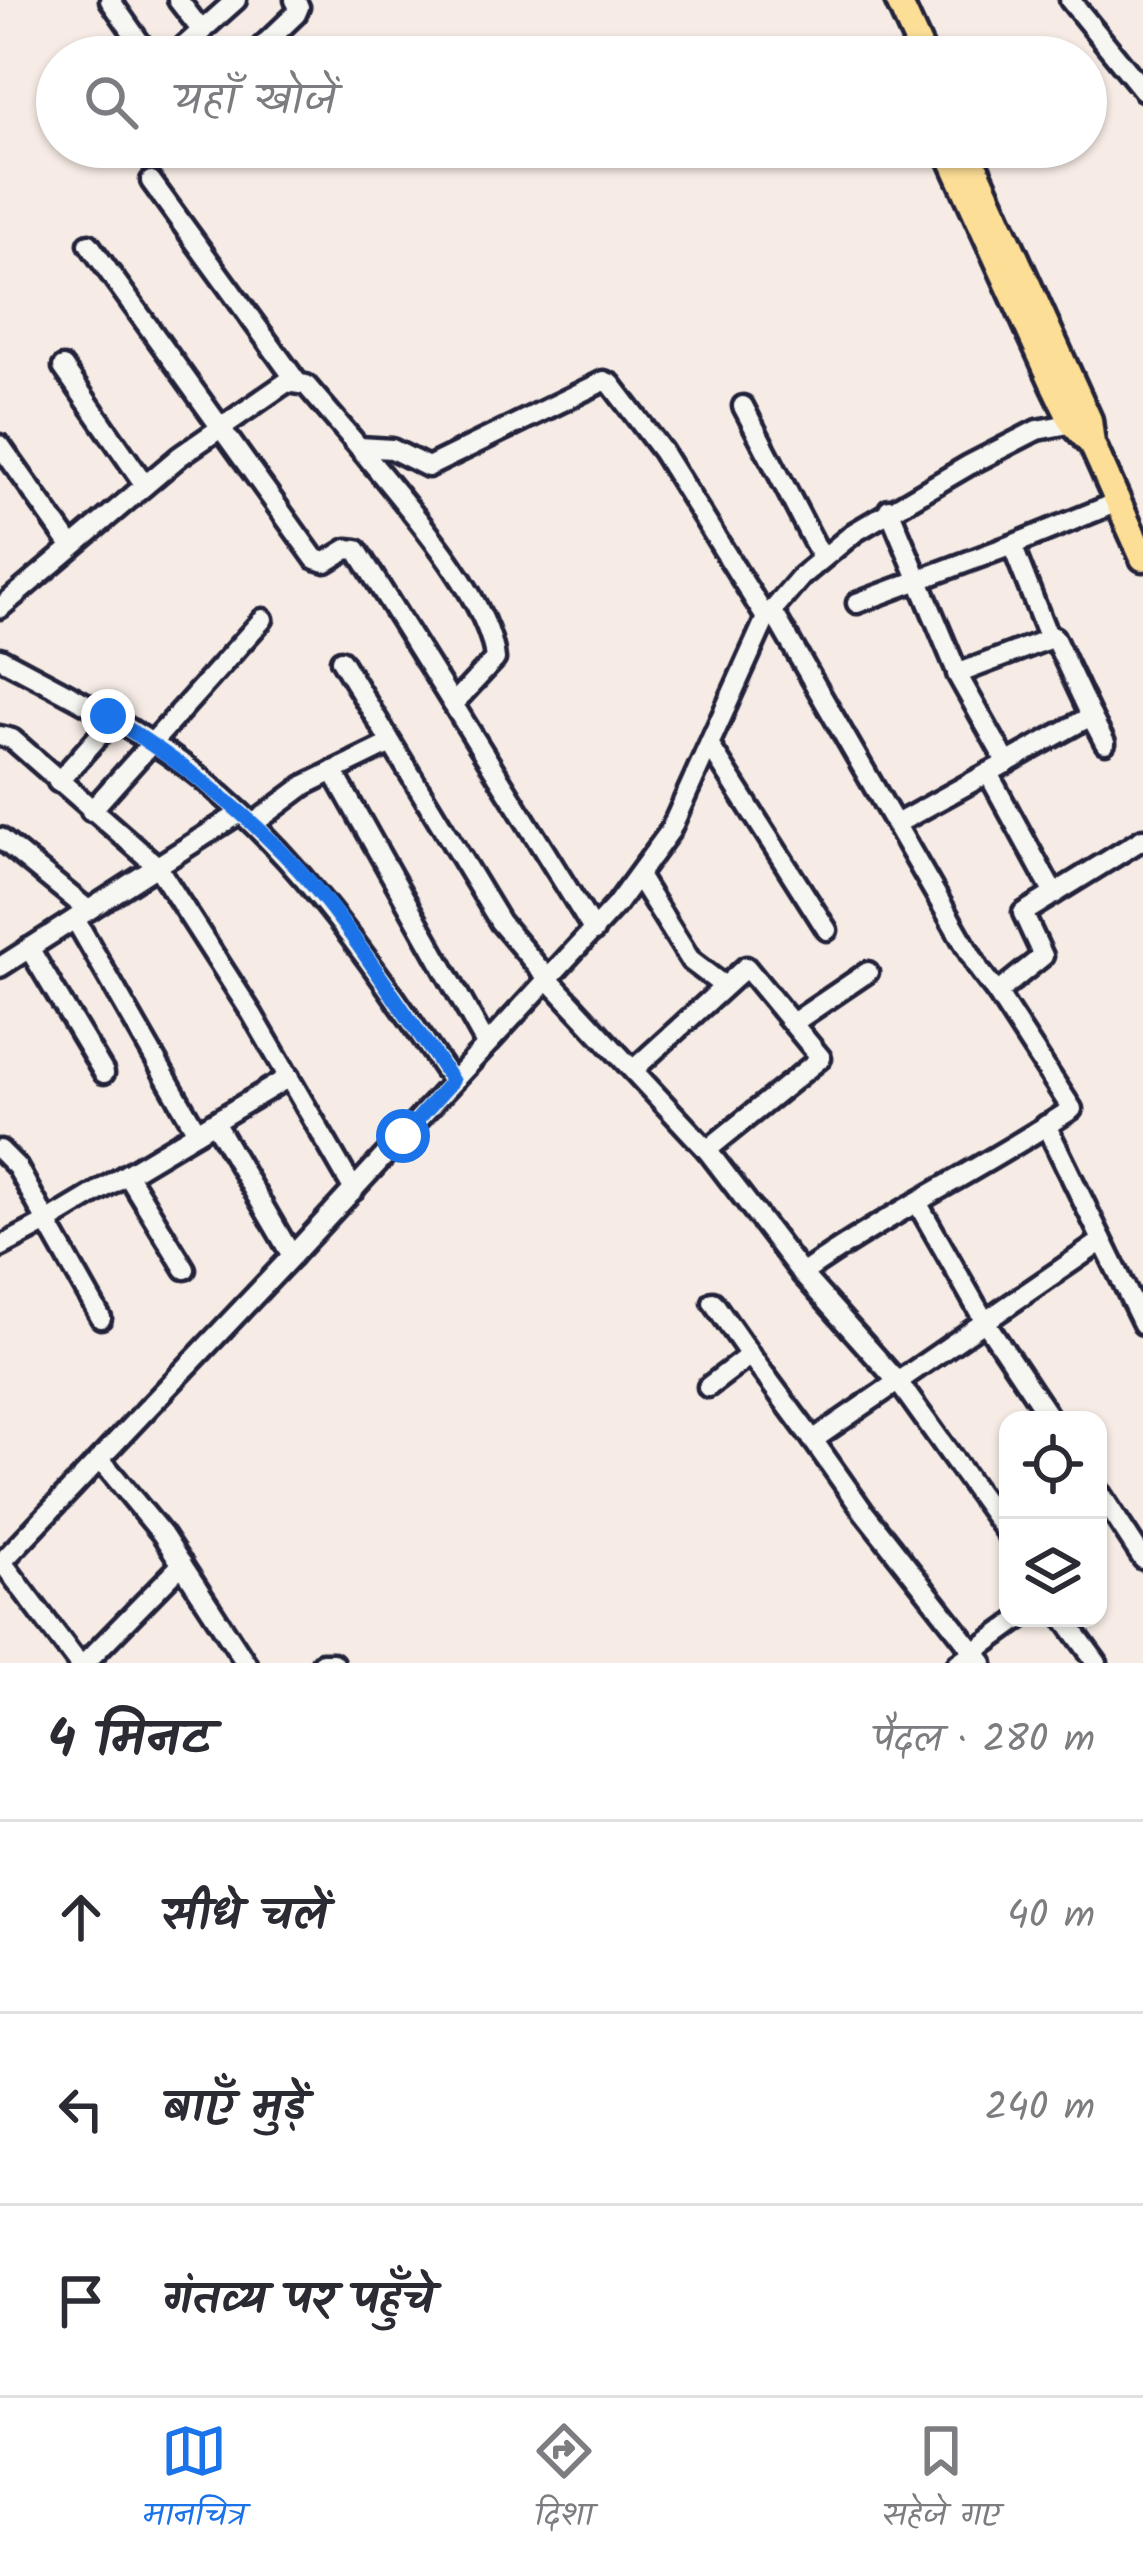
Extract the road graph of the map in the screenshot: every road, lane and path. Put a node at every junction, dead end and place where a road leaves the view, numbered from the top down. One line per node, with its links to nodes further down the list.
1 (110, 0): 9 (street)
2 (178, 0): 8 (street)
3 (236, 0): 8 (street)
4 (295, 0): 11 (street)
5 (880, 0): 12 (main road)
6 (898, 0): 13 (main road)
7 (1070, 0): 14 (street)
8 (202, 31): 10 (street)
9 (135, 36)
10 (196, 36)
11 (273, 36)
12 (896, 36)
13 (914, 36)
14 (1099, 36)
15 (1107, 46): 16 (street)
16 (1143, 90)
17 (956, 168): 24 (main road)
18 (975, 168): 24 (main road)
19 (151, 181): 22 (street)
20 (89, 244): 25 (street)
21 (63, 367): 28 (street)
22 (297, 382): 25 (street); 27 (street)
23 (743, 406): 33 (street)
24 (1075, 409): 29 (street); 30 (main road)
25 (220, 426): 28 (street); 44 (street)
26 (0, 445): 32 (street)
27 (359, 447): 38 (street); 44 (street)
28 (145, 485): 32 (street)
29 (889, 509): 33 (street); 35 (street)
30 (1130, 514): 31 (street); 34 (main road)
31 (1012, 545): 35 (street); 40 (street)
32 (72, 547): 37 (street)
33 (821, 558): 38 (street)
34 (1143, 558)
35 (917, 581): 36 (street); 43 (street)
36 (857, 603)
37 (0, 608)
38 (769, 614): 51 (street); 58 (street)
39 (262, 619): 50 (street)
40 (1049, 639): 43 (street); 45 (street)
41 (0, 658): 46 (street)
42 (340, 660): 48 (street)
43 (958, 674): 52 (street)
44 (453, 704): 66 (street)
45 (1091, 716): 49 (street); 52 (street)
46 (114, 719): 50 (street); 55 (street)
47 (0, 736): 55 (street)
48 (391, 742): 53 (street); 70 (street)
49 (1105, 743)
50 (151, 744): 56 (street); 57 (street)
51 (710, 746): 62 (street); 65 (street)
52 (1007, 763): 54 (street)
53 (334, 771): 57 (street); 74 (street)
54 (988, 773): 58 (street); 63 (street)
55 (58, 782): 56 (street)
56 (92, 811): 61 (street)
57 (246, 819): 61 (street); 78 (street)
58 (898, 824): 72 (street)
59 (0, 838): 64 (street)
60 (1143, 839): 63 (street)
61 (157, 866): 64 (street); 77 (street)
62 (638, 876): 66 (street); 71 (street)
63 (1054, 894): 72 (street)
64 (82, 915): 67 (street); 80 (street)
65 (827, 930)
66 (594, 931): 70 (street)
67 (29, 948): 68 (street); 76 (street)
68 (0, 968)
69 (868, 972): 73 (street)
70 (549, 980): 74 (street); 75 (street)
71 (724, 986): 73 (street); 75 (street)
72 (997, 993): 79 (street)
73 (793, 1023): 82 (street)
74 (486, 1045): 78 (street)
75 (633, 1070): 82 (street)
76 (104, 1073)
77 (289, 1077): 80 (street); 84 (street)
78 (452, 1081): 84 (street)
79 (1046, 1125): 85 (street); 87 (street)
80 (206, 1127): 83 (street); 89 (street)
81 (0, 1150): 86 (street)
82 (707, 1150): 91 (street)
83 (127, 1174): 86 (street); 90 (street)
84 (354, 1190): 89 (street)
85 (918, 1204): 91 (street); 95 (street)
86 (47, 1222): 88 (street); 94 (street)
87 (1102, 1241): 92 (street); 95 (street)
88 (0, 1247)
89 (292, 1256): 102 (street)
90 (184, 1269)
91 (802, 1274): 98 (street)
92 (1135, 1286): 96 (street)
93 (713, 1302): 97 (street)
94 (100, 1318)
95 (984, 1320): 98 (street); 100 (street)
96 (1143, 1324)
97 (750, 1355): 99 (street); 101 (street)
98 (899, 1383): 101 (street); 104 (street)
99 (709, 1387)
100 (1045, 1411)
101 (813, 1440): 110 (street)
102 (100, 1459): 106 (street); 107 (street)
103 (1107, 1504): 105 (street)
104 (999, 1522)
105 (1143, 1559)
106 (1, 1563): 112 (street)
107 (182, 1564): 111 (street); 112 (street)
108 (1010, 1627): 110 (street)
109 (1071, 1627): 115 (street)
110 (972, 1659)
111 (248, 1662)
112 (82, 1663)
113 (322, 1663): 114 (street)
114 (333, 1663)
115 (1097, 1663)

